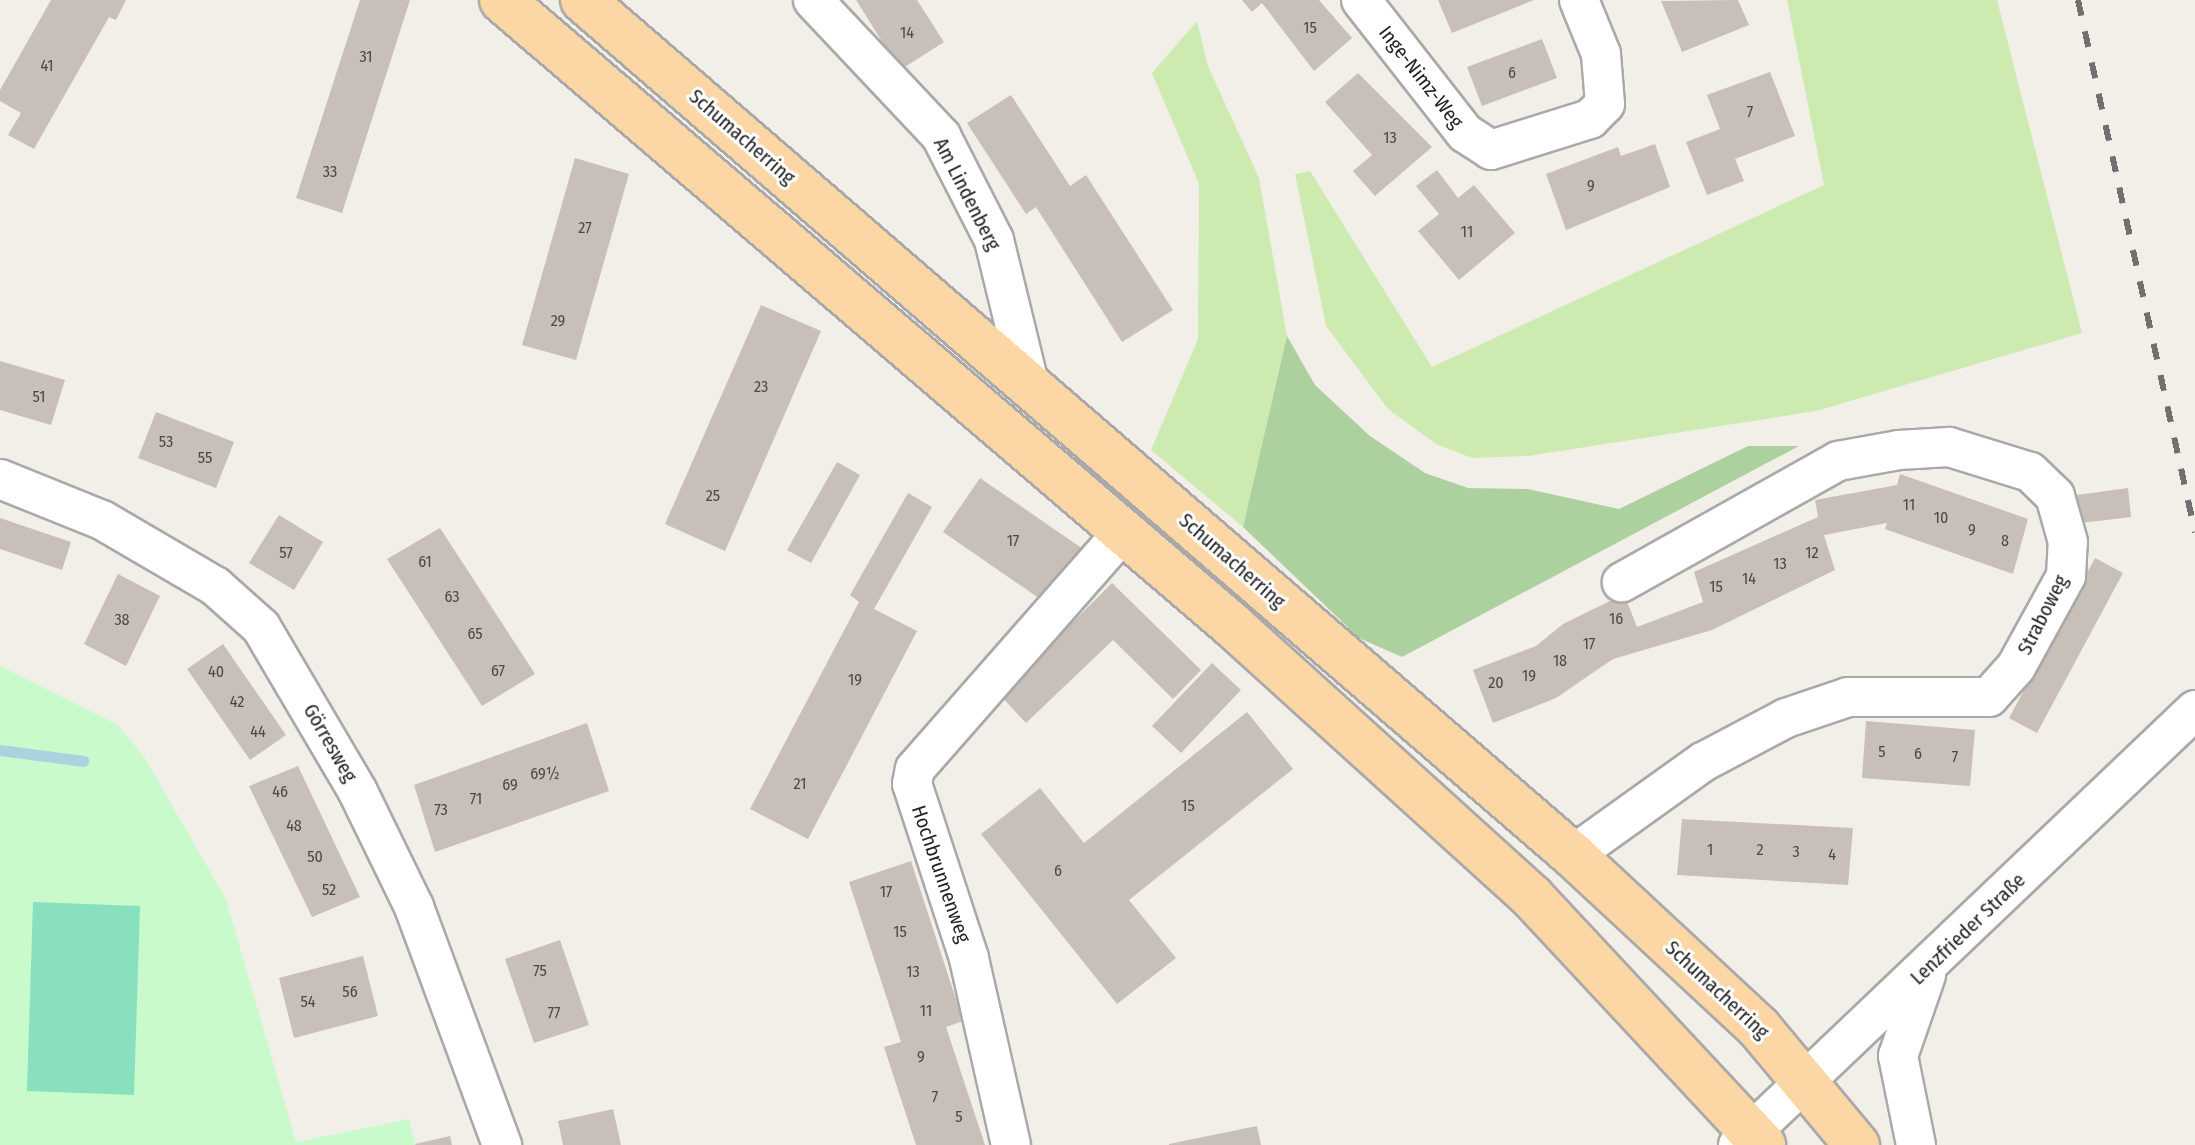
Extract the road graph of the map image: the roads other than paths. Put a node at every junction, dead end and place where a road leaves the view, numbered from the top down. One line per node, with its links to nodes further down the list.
1 (502, 0): 8 (main road)
2 (583, 0): 6 (main road, Schumacherring)
3 (813, 0): 6 (street, Am Lindenberg)
4 (1361, 0): 5 (street, Inge-Nimz-Weg)
5 (1579, 0)
6 (1029, 384): 11 (main road, Schumacherring)
7 (0, 479): 15 (street, Görresweg)
8 (1122, 533): 14 (main road); 16 (street, Hochbrunnenweg)
9 (1622, 582): 11 (street, Straboweg)
10 (2195, 710): 12 (street, Lenzfrieder Straße)
11 (1573, 855): 13 (main road, Schumacherring)
12 (1928, 968): 13 (street, Lenzfrieder Straße); 18 (street)
13 (1808, 1080): 14 (street, Lenzfrieder Straße); 17 (main road, Schumacherring)
14 (1751, 1141)
15 (502, 1145)
16 (1011, 1145)
17 (1857, 1145)
18 (1916, 1145)

